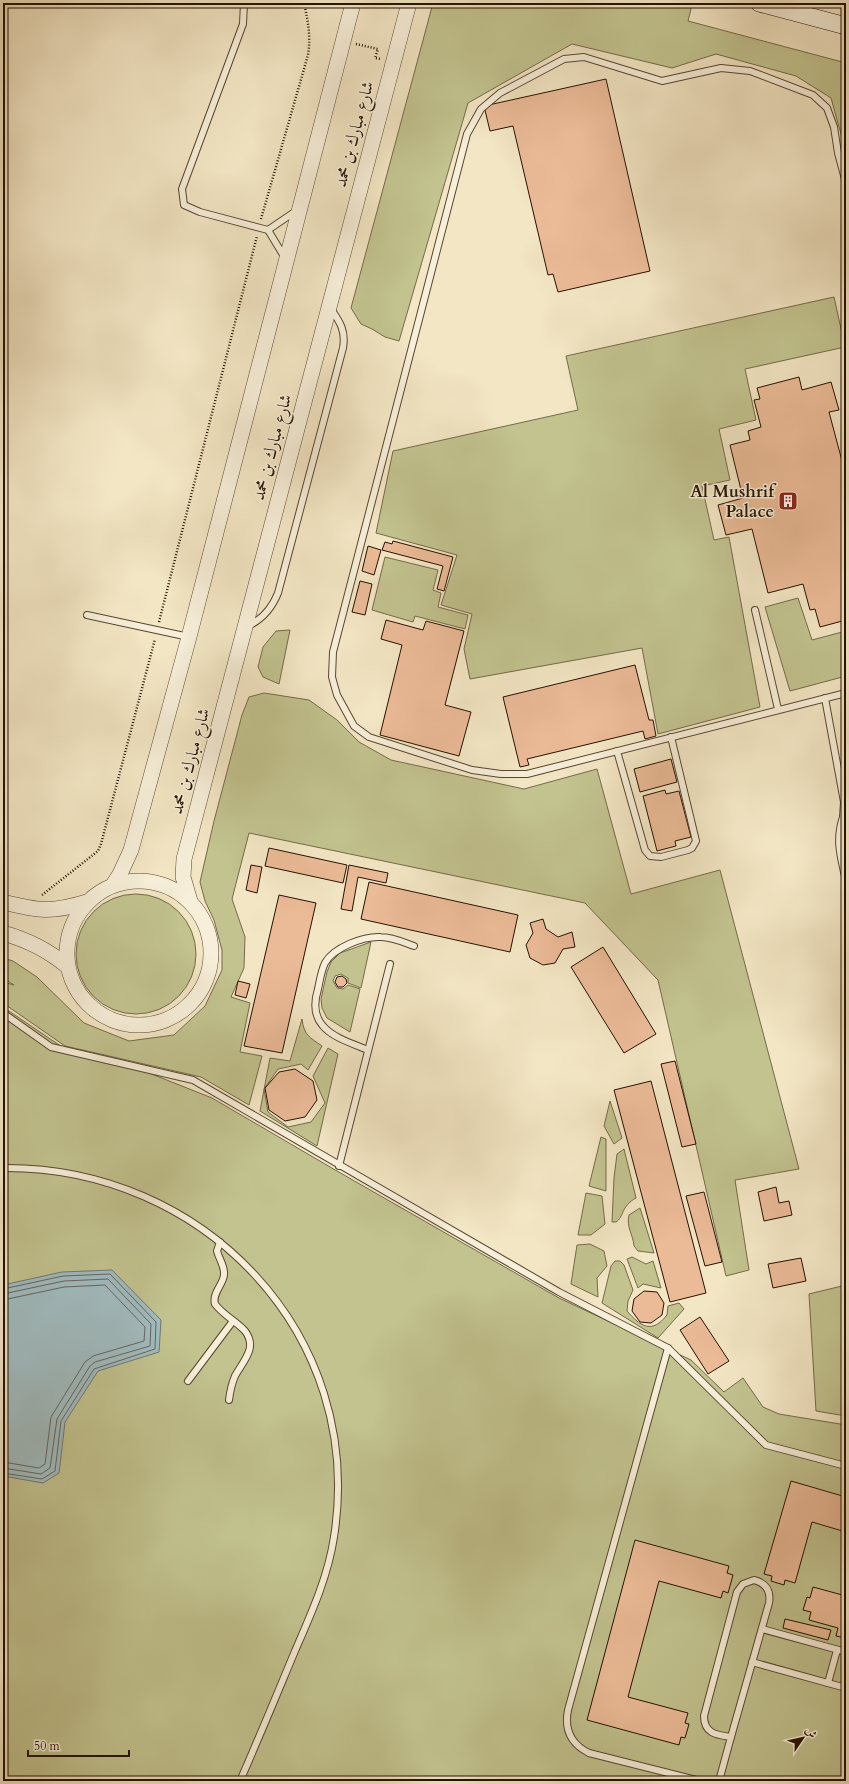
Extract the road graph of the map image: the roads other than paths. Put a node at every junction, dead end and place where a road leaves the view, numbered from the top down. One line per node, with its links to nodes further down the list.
1 (244, 3): 8 (lane)
2 (353, 3): 7 (street, شارع مبارك بن محمد)
3 (409, 3): 10 (street, شارع مبارك بن محمد)
4 (759, 3): 5 (main road)
5 (846, 26)
6 (846, 183): 19 (lane)
7 (299, 209): 8 (lane); 9 (street, شارع مبارك بن محمد)
8 (268, 230): 9 (lane)
9 (286, 259): 14 (street, شارع مبارك بن محمد)
10 (329, 306): 13 (street, شارع مبارك بن محمد); 13 (lane)
11 (755, 610): 17 (lane)
12 (87, 615): 14 (lane)
13 (244, 627): 25 (street, شارع مبارك بن محمد)
14 (189, 637): 22 (street, شارع مبارك بن محمد)
15 (846, 693): 16 (lane)
16 (825, 698): 17 (lane); 20 (lane)
17 (778, 709): 18 (lane)
18 (671, 737): 19 (lane); 19 (lane)
19 (617, 751)
20 (844, 817): 21 (lane)
21 (846, 880)
22 (113, 885): 24 (street); 25 (street)
23 (3, 902): 24 (street)
24 (87, 902): 29 (street)
25 (190, 902): 29 (street)
26 (3, 933): 29 (street)
27 (414, 946): 31 (lane)
28 (390, 964): 31 (lane)
29 (67, 966)
30 (3, 1013): 32 (lane)
31 (368, 1050): 32 (lane)
32 (339, 1166): 36 (lane)
33 (3, 1168): 34 (lane)
34 (220, 1242): 35 (lane); 47 (lane)
35 (233, 1321): 37 (lane); 38 (lane)
36 (668, 1348): 39 (lane); 48 (lane)
37 (188, 1381)
38 (228, 1400)
39 (846, 1466)
40 (762, 1629): 41 (lane); 43 (lane); 46 (lane)
41 (837, 1650): 42 (lane); 44 (lane)
42 (846, 1652)
43 (752, 1662): 44 (lane); 46 (lane)
44 (828, 1683): 45 (lane)
45 (846, 1688)
46 (731, 1737): 49 (lane)
47 (240, 1781)
48 (700, 1781)
49 (719, 1781)

